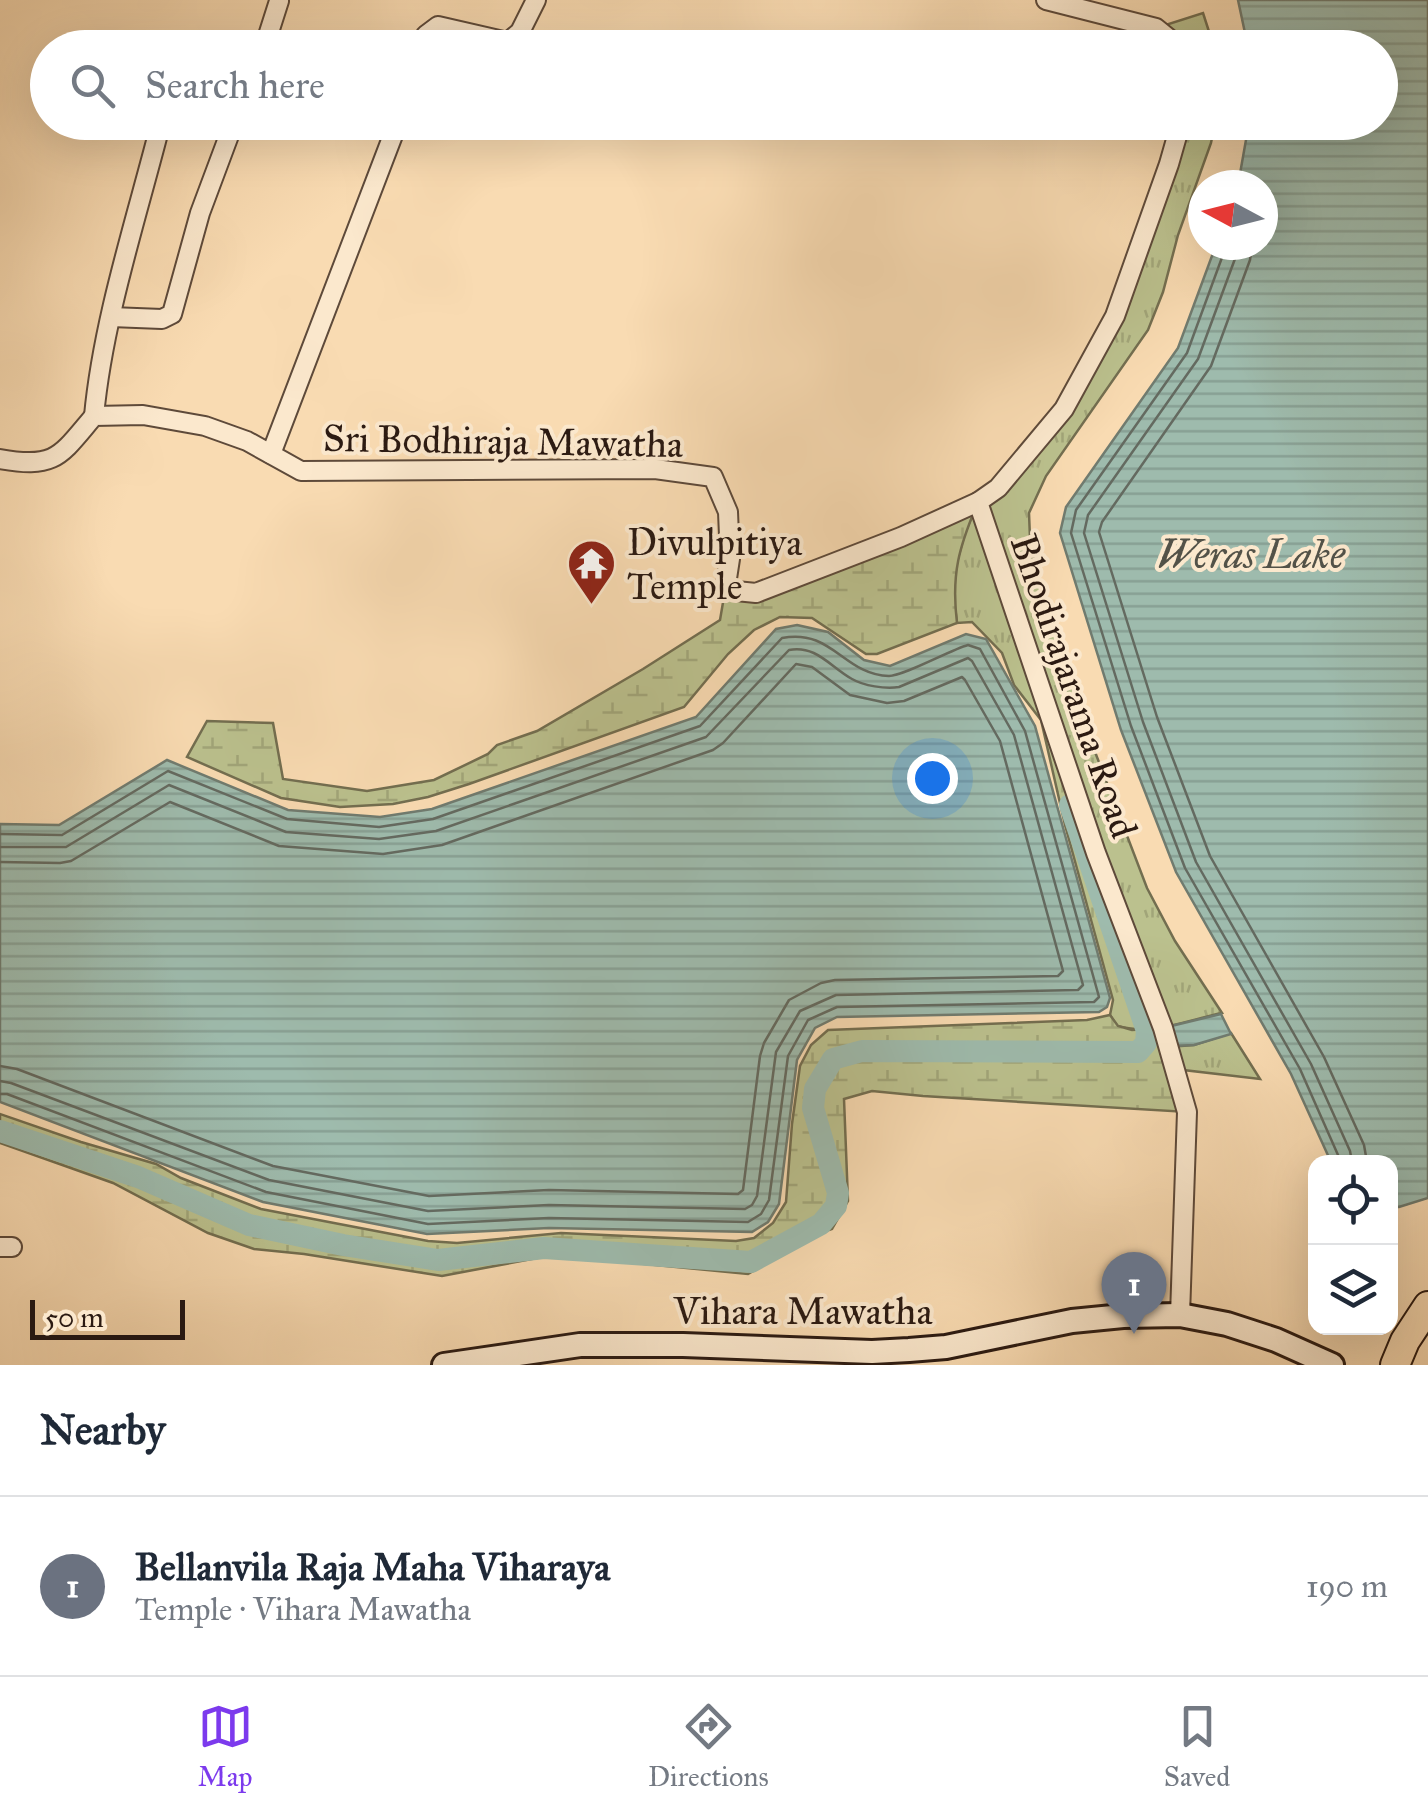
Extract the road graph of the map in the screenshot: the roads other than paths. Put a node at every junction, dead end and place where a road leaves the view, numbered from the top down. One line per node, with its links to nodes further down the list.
1 (536, 0): 5 (street)
2 (1046, 0): 6 (street)
3 (279, 2): 4 (street)
4 (270, 30)
5 (521, 30)
6 (1158, 30)
7 (156, 140): 11 (street)
8 (227, 140): 11 (street)
9 (391, 140): 13 (street)
10 (1176, 140): 15 (street, Bhodirajarama Road)
11 (111, 317): 12 (street)
12 (94, 416): 13 (street, Sri Bodhiraja Mawatha); 14 (street)
13 (271, 454): 15 (street, Sri Bodhiraja Mawatha)
14 (0, 459)
15 (978, 502): 17 (street, Bhodirajarama Road)
16 (1428, 1306): 20 (main road)
17 (1180, 1315): 18 (street, Vihara Mawatha); 19 (street, Vihara Mawatha)
18 (444, 1365)
19 (1332, 1365)
20 (1396, 1365)

